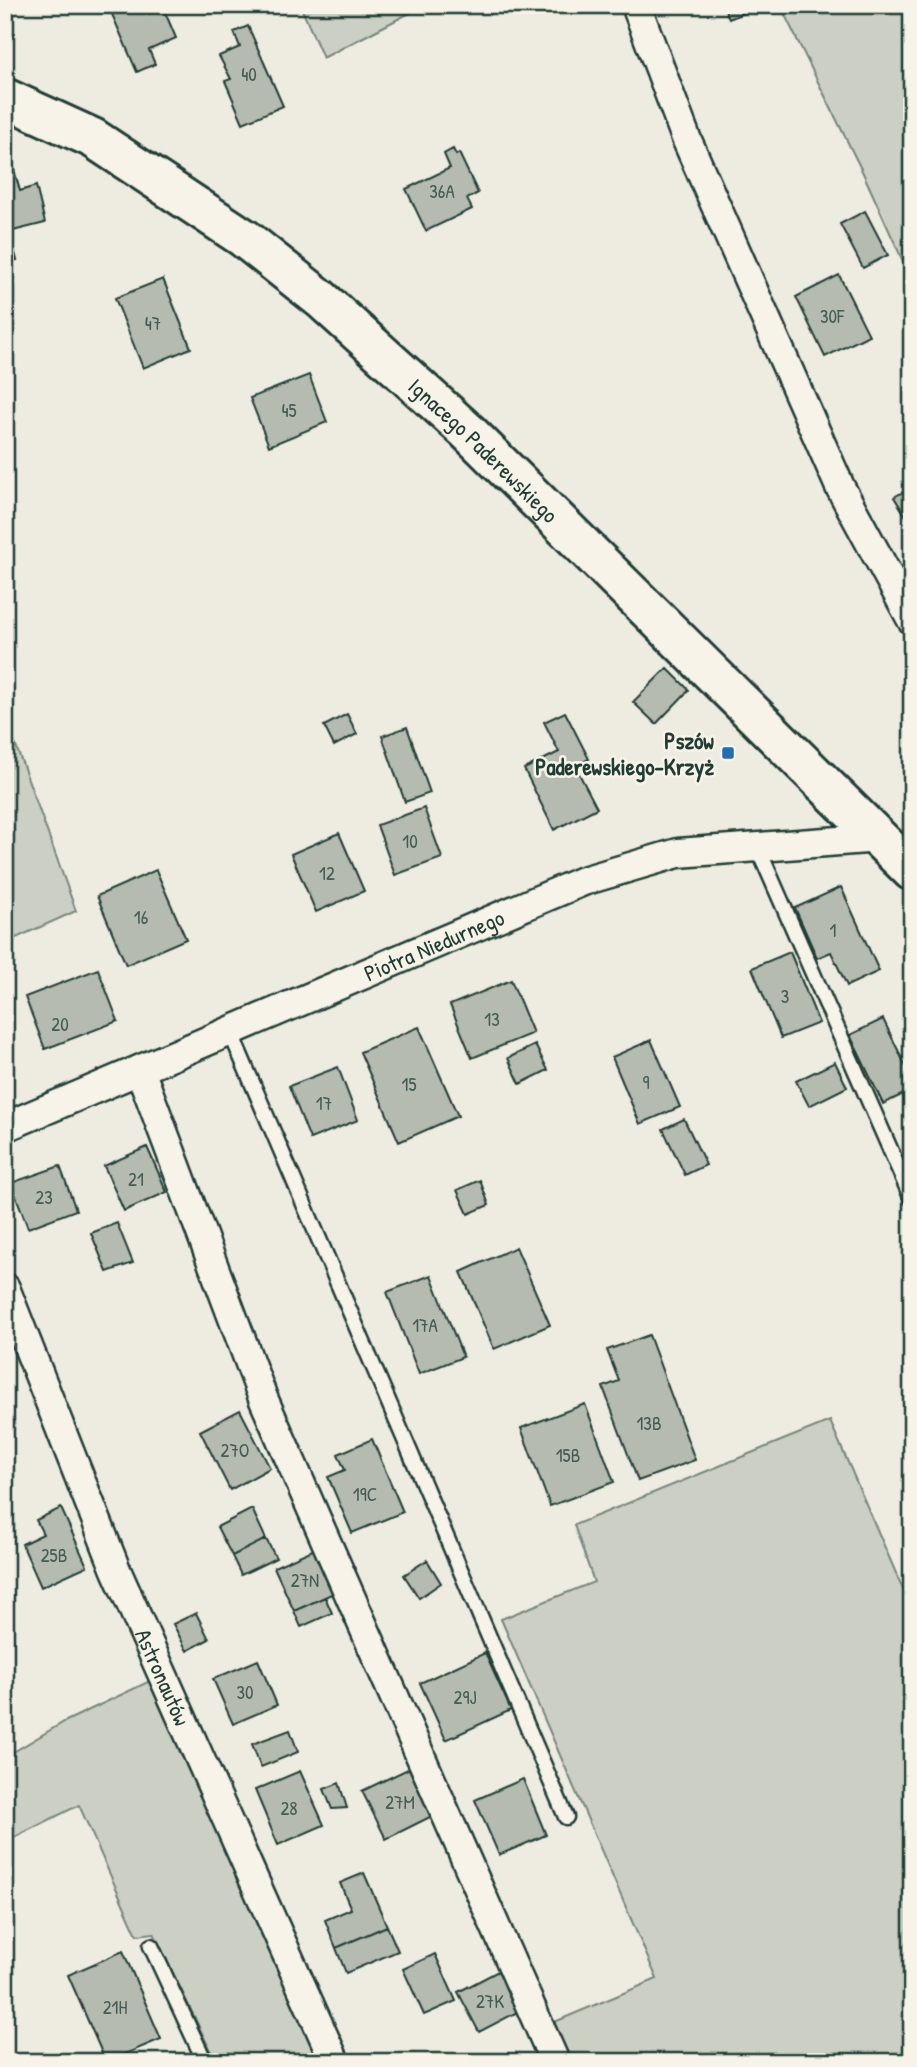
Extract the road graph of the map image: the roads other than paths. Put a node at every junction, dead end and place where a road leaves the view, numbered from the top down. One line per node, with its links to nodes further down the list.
1 (636, 5): 3 (street)
2 (5, 98): 4 (street, Ignacego Paderewskiego)
3 (912, 620)
4 (880, 838): 5 (street, Piotra Niedurnego); 6 (street, Ignacego Paderewskiego)
5 (757, 846): 7 (street, Piotra Niedurnego); 10 (lane)
6 (912, 871)
7 (230, 1031): 8 (street, Piotra Niedurnego); 12 (lane)
8 (140, 1070): 9 (street, Piotra Niedurnego); 16 (street)
9 (5, 1127)
10 (912, 1199)
11 (5, 1288): 15 (street, Astronautów)
12 (566, 1817)
13 (150, 1945): 14 (lane)
14 (205, 2062)
15 (335, 2062)
16 (555, 2062)

